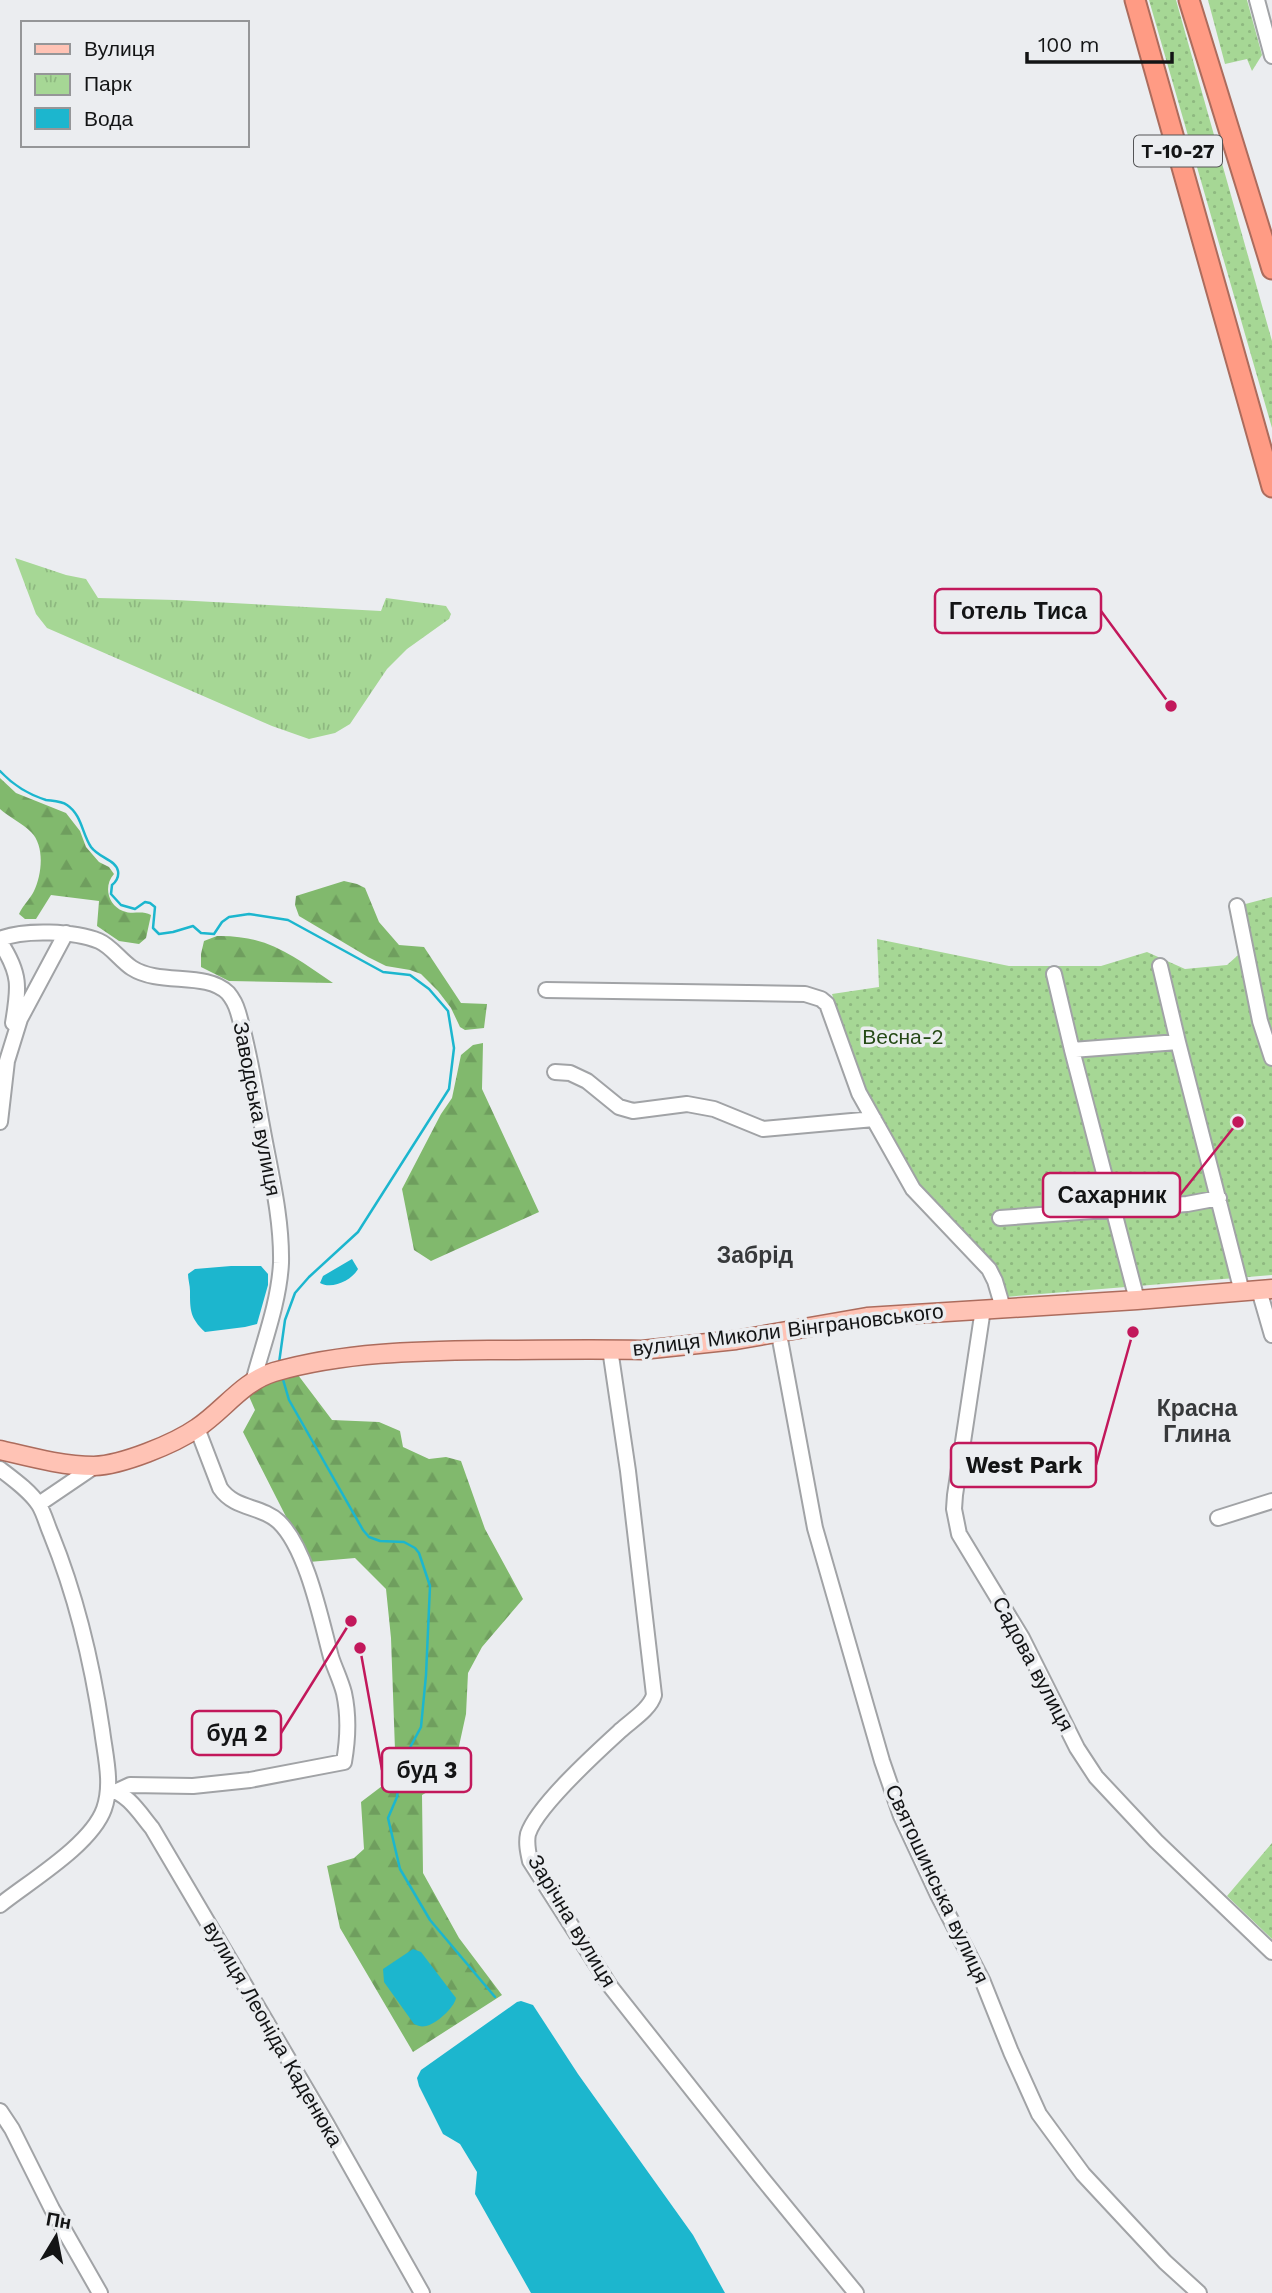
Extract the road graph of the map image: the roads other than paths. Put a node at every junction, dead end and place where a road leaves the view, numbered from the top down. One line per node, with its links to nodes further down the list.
1 (1135, 0): 6 (highway, Т-10-27)
2 (1189, 0): 5 (highway, Т-10-27)
3 (1257, 0): 4 (street)
4 (1272, 55)
5 (1272, 269)
6 (1272, 487)
7 (1237, 906): 15 (street)
8 (66, 933): 9 (street, Заводська вулиця); 16 (street); 30 (street, Заводська вулиця)
9 (0, 939): 16 (street)
10 (1160, 966): 13 (street)
11 (1054, 974): 14 (street)
12 (546, 990): 18 (street)
13 (1178, 1042): 14 (street); 20 (street)
14 (1072, 1050): 21 (street)
15 (1272, 1058)
16 (7, 1061): 19 (street)
17 (555, 1072): 18 (street)
18 (874, 1119): 25 (street)
19 (0, 1122)
20 (1219, 1198): 21 (street); 23 (street)
21 (1112, 1209): 22 (street); 24 (street)
22 (1000, 1218)
23 (1258, 1290): 24 (main road, вулиця Миколи Вінграновського); 28 (street)
24 (1137, 1300): 25 (main road, вулиця Миколи Вінграновського)
25 (1003, 1308): 26 (main road, вулиця Миколи Вінграновського)
26 (982, 1309): 27 (main road, вулиця Миколи Вінграновського); 40 (street, Садова вулиця)
27 (779, 1334): 29 (main road, вулиця Миколи Вінграновського); 45 (street, Святошинська вулиця)
28 (1272, 1335)
29 (610, 1349): 30 (main road, вулиця Миколи Вінграновського); 44 (street, Зарічна вулиця)
30 (253, 1382): 31 (main road, вулиця Миколи Вінграновського)
31 (197, 1428): 33 (main road, вулиця Миколи Вінграновського); 38 (street)
32 (0, 1450): 33 (main road, вулиця Миколи Вінграновського)
33 (95, 1466): 36 (street)
34 (0, 1469): 36 (street)
35 (1272, 1501): 37 (street)
36 (39, 1504): 38 (street)
37 (1218, 1518)
38 (112, 1790): 39 (street); 43 (street, вулиця Леоніда Каденюка)
39 (0, 1905)
40 (1272, 1952)
41 (0, 2111): 42 (street)
42 (100, 2293)
43 (422, 2293)
44 (856, 2293)
45 (1199, 2293)

